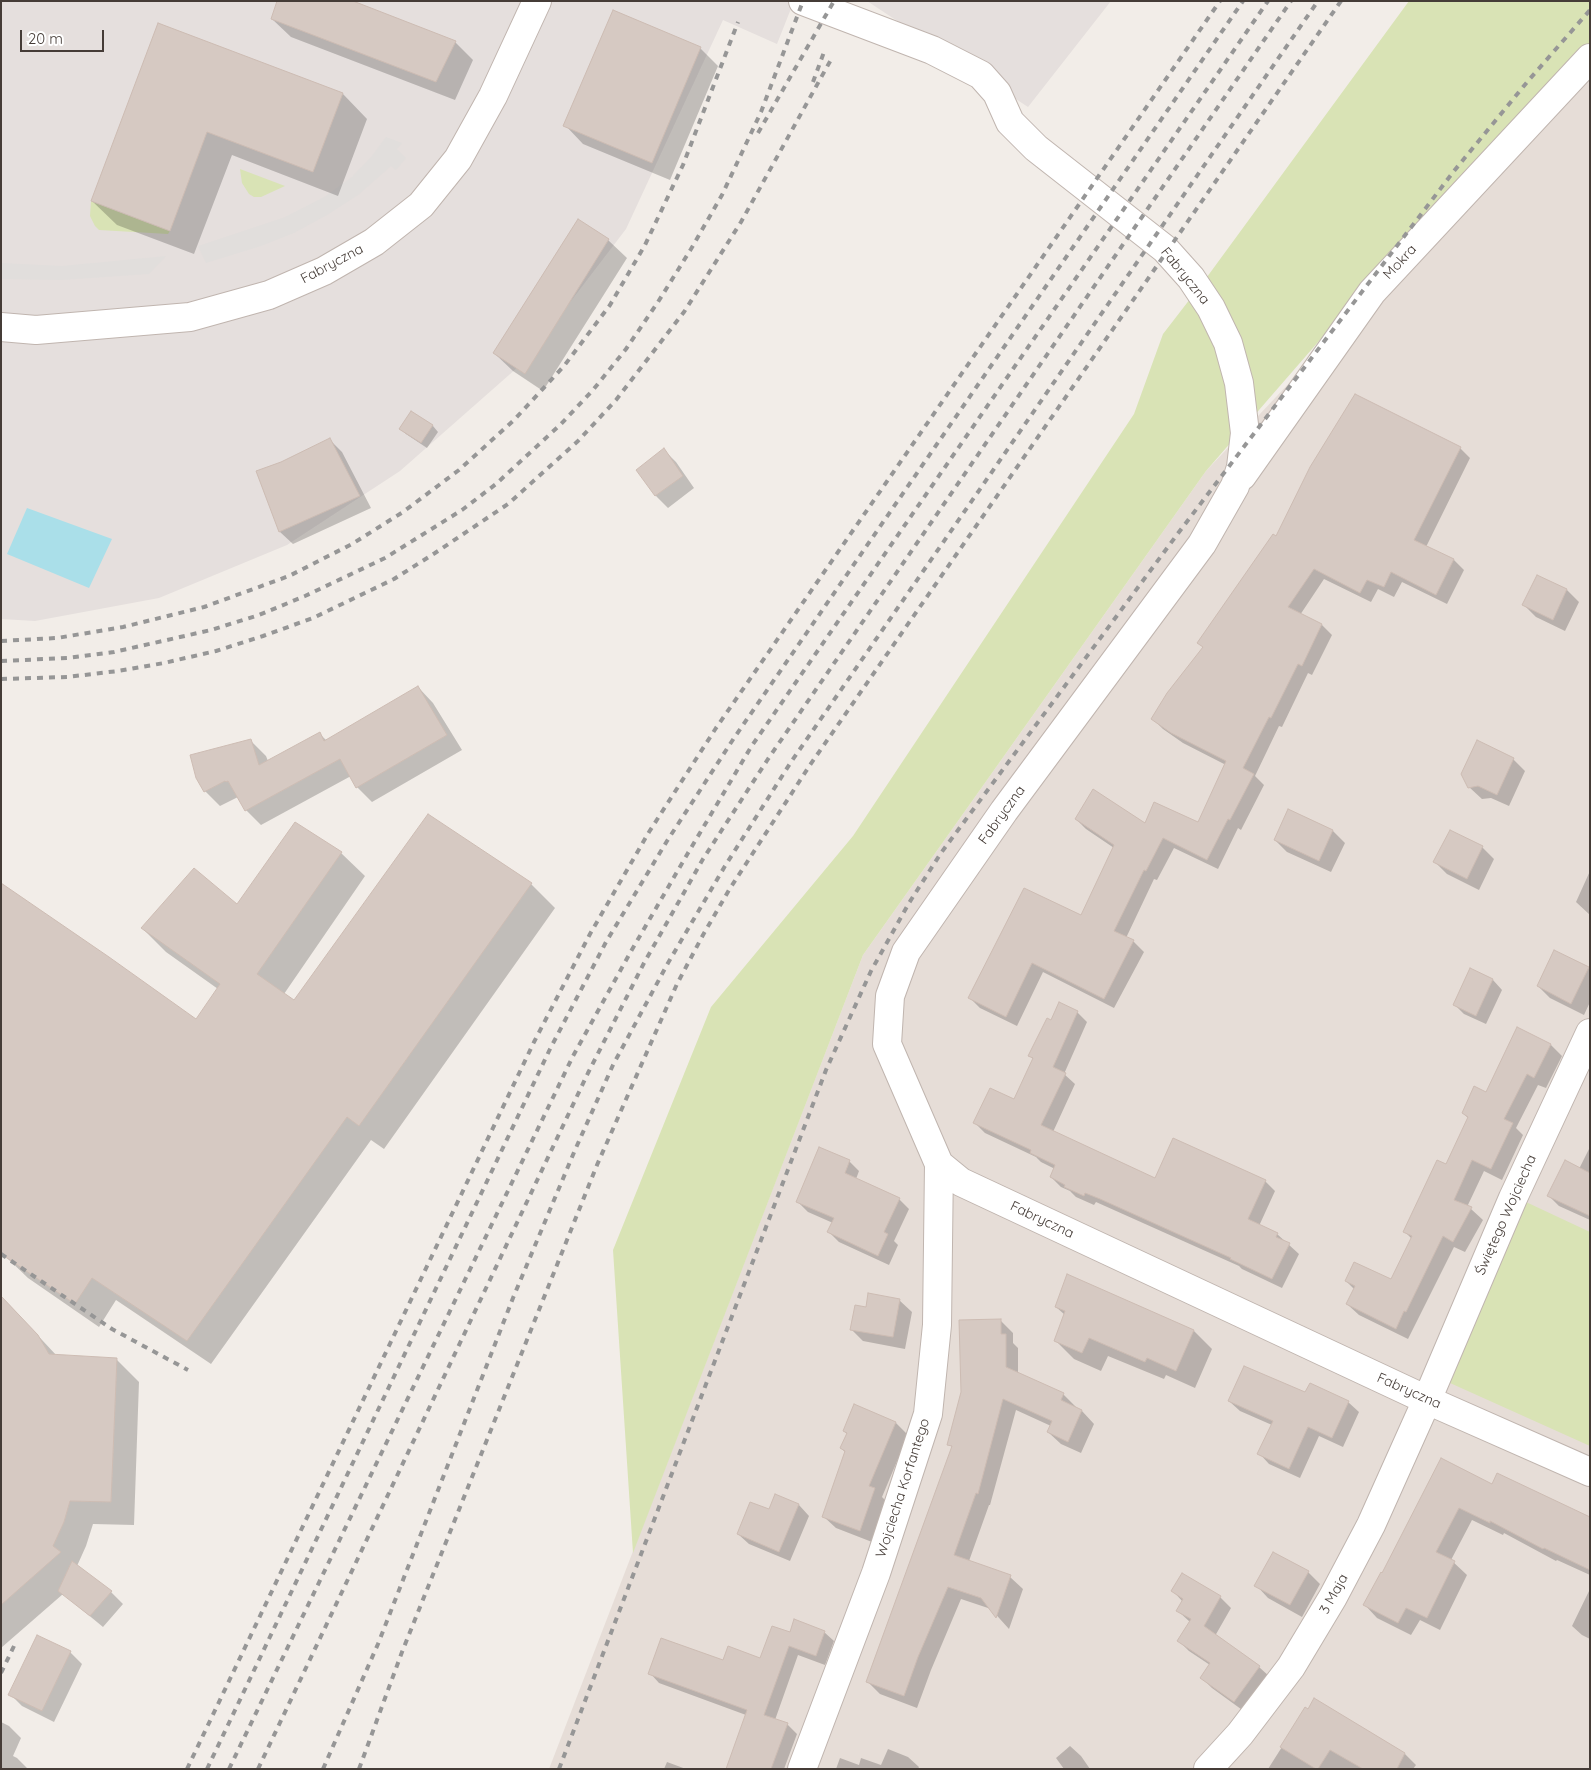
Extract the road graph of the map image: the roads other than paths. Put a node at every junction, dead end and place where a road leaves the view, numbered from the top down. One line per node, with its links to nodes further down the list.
1 (536, 1): 4 (street, Fabryczna)
2 (804, 1): 5 (street, Fabryczna)
3 (1590, 58): 5 (street, Mokra)
4 (1, 327)
5 (1235, 486): 7 (street, Fabryczna)
6 (1590, 1033): 8 (street, Świętego Wojciecha)
7 (939, 1164): 8 (street, Fabryczna); 10 (street, Wojciecha Korfantego)
8 (1427, 1400): 9 (street, Fabryczna); 11 (street, 3 Maja)
9 (1590, 1472)
10 (802, 1769)
11 (1208, 1769)

